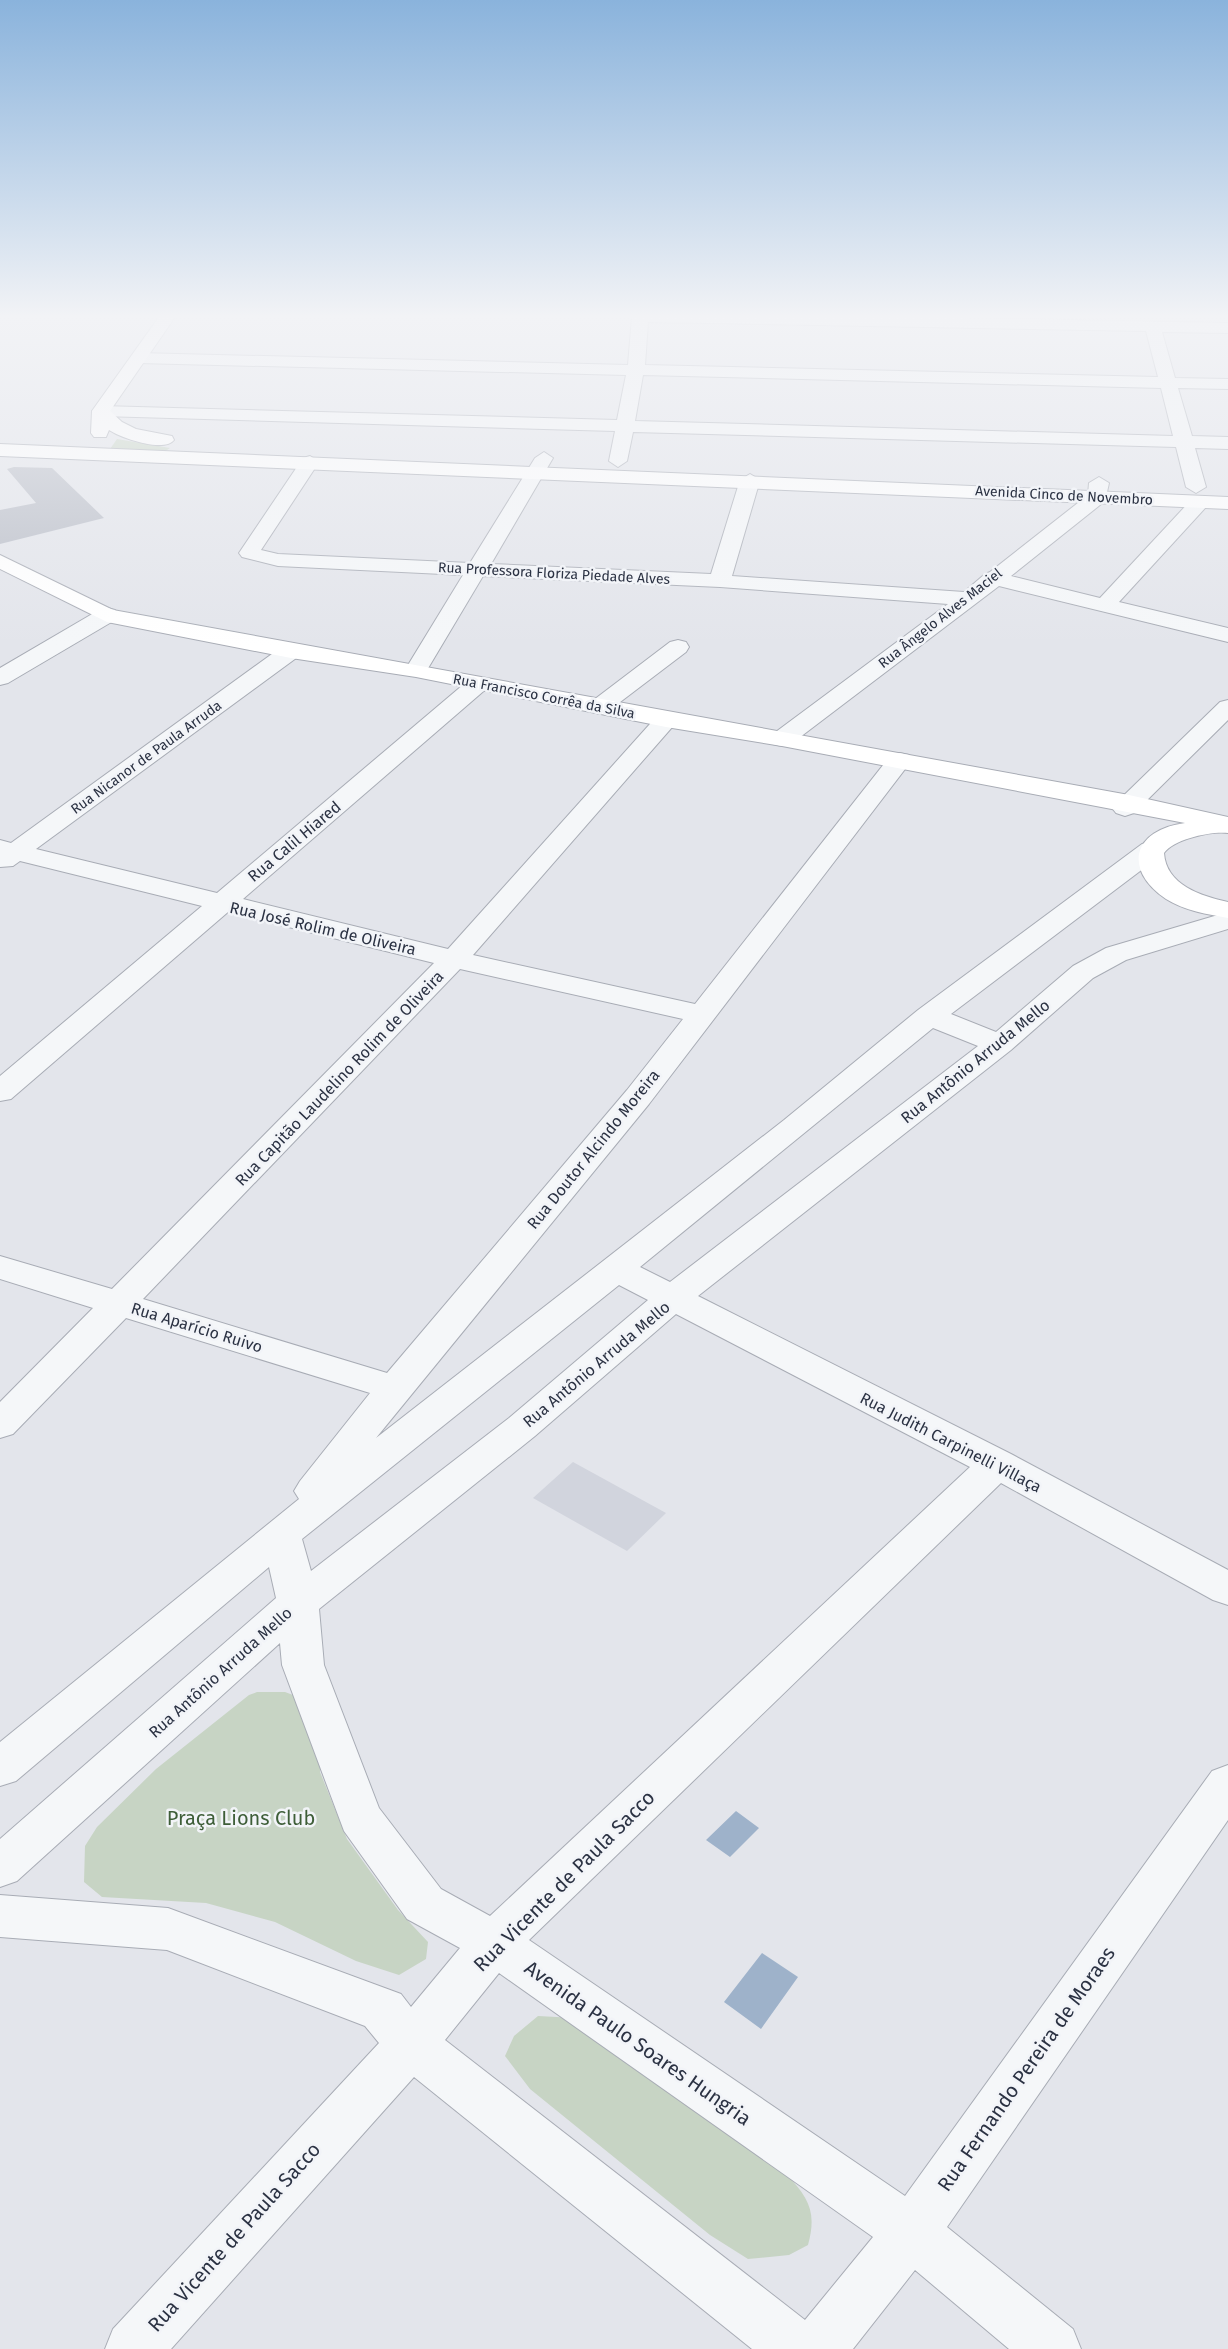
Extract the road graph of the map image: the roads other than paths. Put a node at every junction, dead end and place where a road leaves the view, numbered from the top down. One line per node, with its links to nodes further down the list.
1 (100, 427): 9 (main road)
2 (114, 427): 12 (main road, Avenida Cinco de Novembro)
3 (624, 427): 10 (street)
4 (705, 427): 6 (street)
5 (1180, 427): 6 (street)
6 (1183, 442): 7 (street); 16 (street)
7 (1228, 443)
8 (0, 450): 9 (main road, Avenida Cinco de Novembro)
9 (87, 452): 11 (main road, Avenida Cinco de Novembro)
10 (618, 461): 12 (main road, Avenida Cinco de Novembro); 15 (main road, Avenida Cinco de Novembro)
11 (310, 462): 12 (main road, Avenida Cinco de Novembro); 19 (street, Rua Professora Floriza Piedade Alves)
12 (539, 464): 13 (main road, Avenida Cinco de Novembro); 19 (street)
13 (750, 480): 15 (main road, Avenida Cinco de Novembro); 21 (street)
14 (1228, 488): 16 (main road, Avenida Cinco de Novembro)
15 (1098, 490): 16 (main road, Avenida Cinco de Novembro); 20 (street, Rua Ângelo Alves Maciel)
16 (1198, 494): 17 (main road, Avenida Cinco de Novembro); 23 (street)
17 (1228, 503)
18 (0, 561): 24 (main road, Rua Francisco Corrêa da Silva)
19 (479, 569): 21 (street, Rua Professora Floriza Piedade Alves); 28 (street)
20 (992, 578): 22 (street, Rua Ângelo Alves Maciel); 23 (street)
21 (720, 581): 22 (street, Rua Professora Floriza Piedade Alves)
22 (969, 599): 34 (street, Rua Ângelo Alves Maciel)
23 (1104, 606): 25 (street)
24 (107, 615): 27 (main road, Rua Francisco Corrêa da Silva); 29 (street)
25 (1228, 635)
26 (678, 647): 31 (street)
27 (291, 651): 28 (main road, Rua Francisco Corrêa da Silva); 39 (street, Rua Nicanor de Paula Arruda)
28 (416, 670): 30 (main road, Rua Francisco Corrêa da Silva)
29 (0, 678)
30 (478, 684): 31 (main road, Rua Francisco Corrêa da Silva); 40 (street, Rua Calil Hiared)
31 (599, 707): 33 (main road, Rua Francisco Corrêa da Silva)
32 (1228, 707): 36 (street)
33 (666, 720): 34 (main road, Rua Francisco Corrêa da Silva); 43 (street, Rua Capitão Laudelino Rolim de Oliveira)
34 (782, 739): 35 (main road, Rua Francisco Corrêa da Silva)
35 (900, 760): 36 (main road, Rua Francisco Corrêa da Silva); 44 (street, Rua Doutor Alcindo Moreira)
36 (1127, 805): 37 (main road, Rua Francisco Corrêa da Silva); 38 (main road, Rua Francisco Corrêa da Silva)
37 (1228, 826): 38 (main road)
38 (1154, 846): 41 (main road, Rua Francisco Corrêa da Silva); 45 (street)
39 (6, 854): 40 (street, Rua José Rolim de Oliveira)
40 (221, 903): 43 (street, Rua José Rolim de Oliveira); 47 (street, Rua Calil Hiared)
41 (1228, 910)
42 (1228, 920): 46 (street, Rua Antônio Arruda Mello)
43 (454, 959): 44 (street, Rua José Rolim de Oliveira); 51 (street, Rua Capitão Laudelino Rolim de Oliveira)
44 (701, 1014): 52 (street, Rua Doutor Alcindo Moreira)
45 (928, 1016): 46 (street); 49 (street)
46 (1000, 1044): 50 (street, Rua Antônio Arruda Mello)
47 (0, 1092)
48 (0, 1267): 51 (street, Rua Aparício Ruivo)
49 (616, 1269): 50 (street, Rua Judith Carpinelli Villaça); 55 (street)
50 (673, 1298): 54 (street, Rua Judith Carpinelli Villaça); 57 (street, Rua Antônio Arruda Mello)
51 (120, 1304): 52 (street, Rua Aparício Ruivo); 53 (street, Rua Capitão Laudelino Rolim de Oliveira)
52 (395, 1388): 55 (street, Rua Doutor Alcindo Moreira)
53 (0, 1425)
54 (997, 1464): 56 (street, Rua Judith Carpinelli Villaça); 62 (street, Rua Vicente de Paula Sacco)
55 (281, 1534): 57 (street, Avenida Paulo Soares Hungria); 58 (street)
56 (1228, 1589)
57 (298, 1603): 60 (street, Rua Antônio Arruda Mello); 62 (street, Avenida Paulo Soares Hungria)
58 (0, 1768)
59 (1228, 1784): 64 (street, Rua Fernando Pereira de Moraes)
60 (0, 1867)
61 (0, 1916): 63 (street)
62 (494, 1943): 63 (street, Rua Vicente de Paula Sacco); 64 (street, Avenida Paulo Soares Hungria)
63 (411, 2044): 65 (street, Rua Vicente de Paula Sacco); 66 (street)
64 (911, 2232): 67 (street, Rua Fernando Pereira de Moraes); 68 (street, Avenida Paulo Soares Hungria)
65 (133, 2349)
66 (797, 2349)
67 (818, 2349)
68 (1053, 2349)

